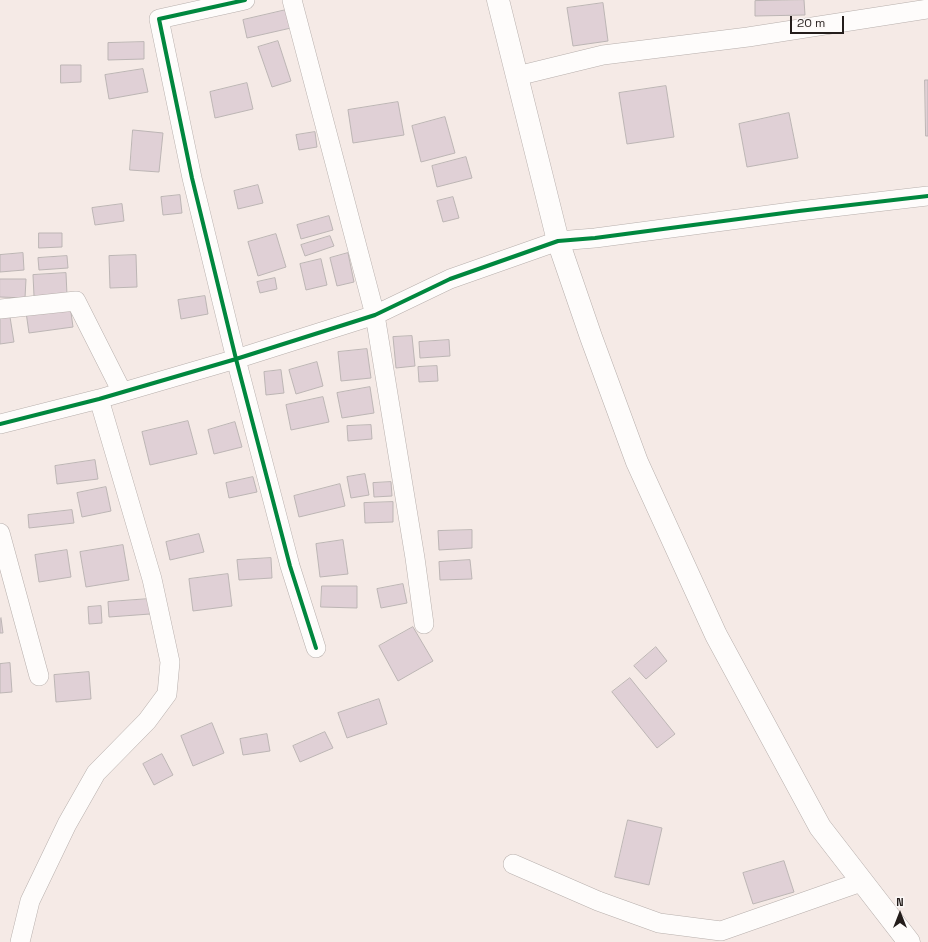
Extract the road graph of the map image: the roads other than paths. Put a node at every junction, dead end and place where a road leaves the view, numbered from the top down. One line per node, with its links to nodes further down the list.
1 (245, 0): 10 (street)
2 (292, 0): 9 (street)
3 (498, 0): 5 (main road)
4 (928, 9): 5 (street)
5 (517, 76): 7 (main road)
6 (928, 196): 7 (street)
7 (558, 241): 9 (street); 19 (main road)
8 (0, 309): 11 (street)
9 (374, 315): 10 (street); 15 (street)
10 (236, 359): 11 (street); 16 (street)
11 (122, 392): 12 (street)
12 (99, 399): 13 (street); 20 (street)
13 (0, 424)
14 (0, 533): 17 (street)
15 (424, 624)
16 (316, 648)
17 (39, 676)
18 (513, 864): 19 (street)
19 (861, 882): 21 (main road)
20 (20, 942)
21 (909, 942)

